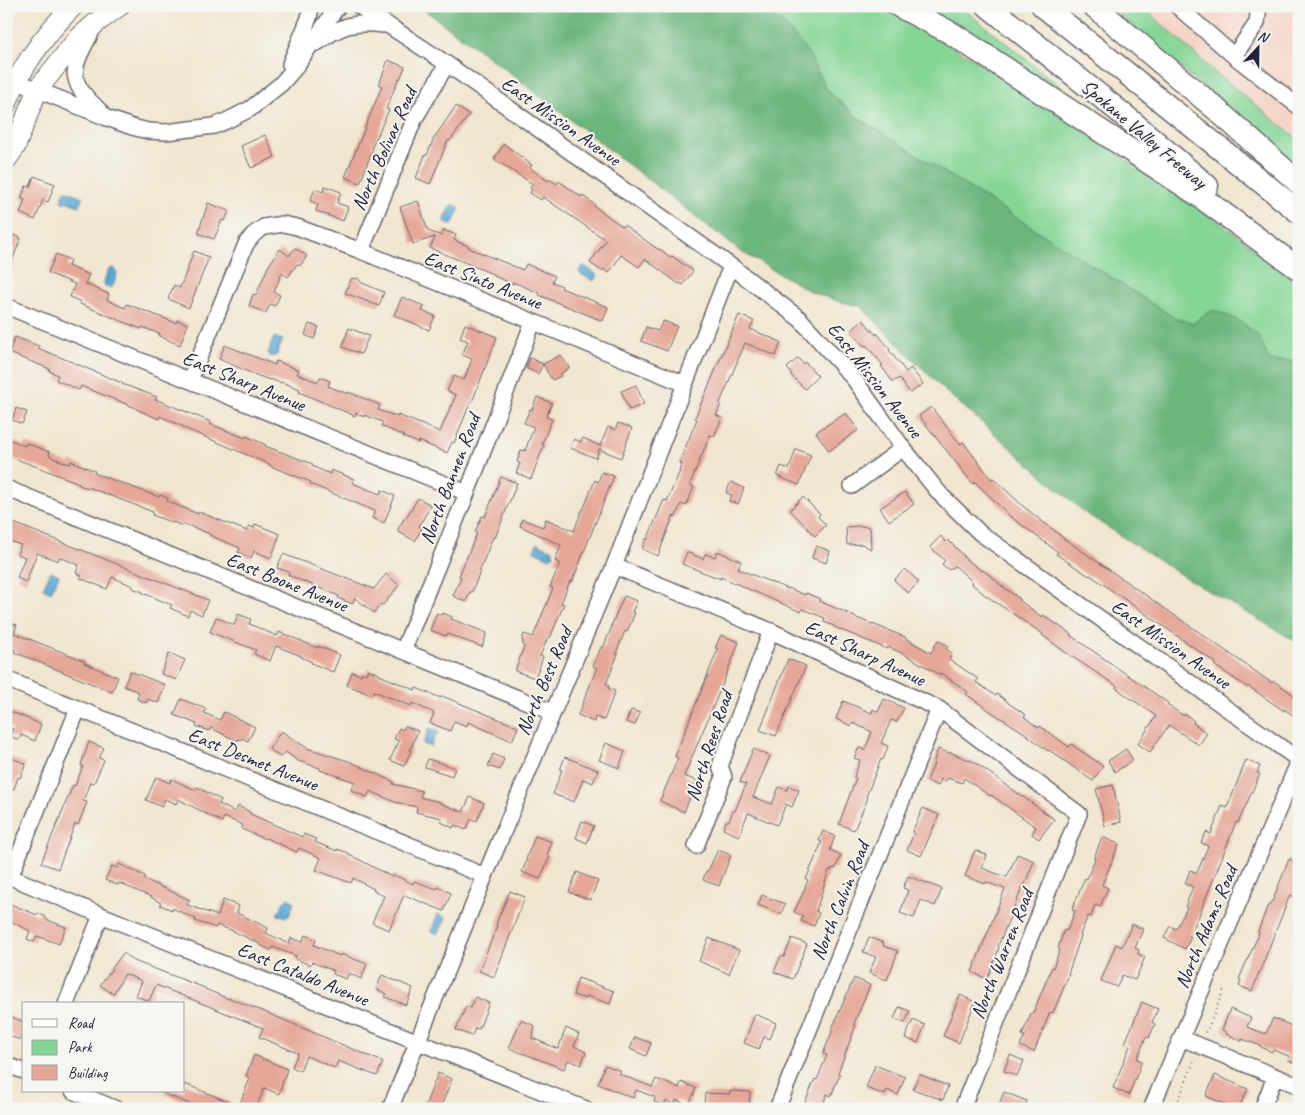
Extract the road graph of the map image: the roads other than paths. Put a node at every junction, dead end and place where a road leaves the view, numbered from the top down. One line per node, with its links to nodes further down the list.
1 (73, 6): 17 (main road)
2 (119, 6): 12 (main road)
3 (311, 6): 18 (street)
4 (338, 6): 14 (street)
5 (359, 6): 13 (street, East Mission Avenue)
6 (900, 6): 29 (highway)
7 (988, 6): 27 (highway, Spokane Valley Freeway)
8 (1043, 6): 25 (highway, Spokane Valley Freeway)
9 (1094, 6): 24 (highway)
10 (1177, 6): 15 (street)
11 (1260, 6): 15 (street)
12 (96, 23): 19 (main road); 22 (street)
13 (388, 26): 14 (street); 16 (street, East Mission Avenue)
14 (308, 49): 18 (street)
15 (1234, 56): 21 (street)
16 (447, 64): 26 (street, North Bolivar Road); 28 (street, East Mission Avenue)
17 (16, 82): 19 (street); 20 (main road)
18 (281, 84): 22 (street)
19 (37, 90): 22 (street); 23 (main road)
20 (6, 104)
21 (1299, 106)
22 (107, 118)
23 (6, 160)
24 (1299, 183)
25 (1299, 212)
26 (361, 251): 31 (street, East Sinto Avenue); 32 (street, East Sinto Avenue)
27 (1299, 264)
28 (731, 266): 33 (street, North Best Road); 34 (street, East Mission Avenue)
29 (1299, 269)
30 (6, 306): 32 (street, East Sharp Avenue)
31 (533, 322): 33 (street, East Sinto Avenue); 37 (street, North Bannen Road)
32 (190, 380): 37 (street, East Sharp Avenue)
33 (685, 384): 38 (street, North Best Road)
34 (903, 448): 35 (street); 45 (street, East Mission Avenue)
35 (852, 486)
36 (6, 488): 40 (street, East Boone Avenue)
37 (467, 493): 40 (street, North Bannen Road)
38 (614, 566): 39 (street, East Sharp Avenue); 44 (street, North Best Road)
39 (771, 631): 43 (street, East Sharp Avenue); 47 (street, North Rees Road)
40 (403, 651): 44 (street, East Boone Avenue)
41 (6, 679): 42 (street, East Desmet Avenue)
42 (78, 708): 48 (street); 49 (street, East Desmet Avenue)
43 (939, 709): 46 (street, East Sharp Avenue); 62 (street, North Calvin Road)
44 (552, 712): 49 (street, North Best Road)
45 (1299, 760): 52 (street, North Adams Road)
46 (1079, 814): 63 (street, North Warren Road)
47 (696, 846)
48 (8, 876): 50 (street, East Cataldo Avenue)
49 (485, 876): 53 (street, North Best Road)
50 (101, 915): 51 (street); 53 (street, East Cataldo Avenue)
51 (67, 1002)
52 (1181, 1038): 56 (street); 64 (street, North Adams Road)
53 (418, 1042): 60 (street, North Best Road); 61 (street, East Cataldo Avenue)
54 (6, 1064): 55 (street)
55 (22, 1071)
56 (1276, 1076): 57 (street); 65 (street)
57 (1299, 1086)
58 (75, 1092): 59 (street)
59 (116, 1109)
60 (390, 1109)
61 (586, 1109)
62 (777, 1109)
63 (962, 1109)
64 (1151, 1109)
65 (1262, 1109)

